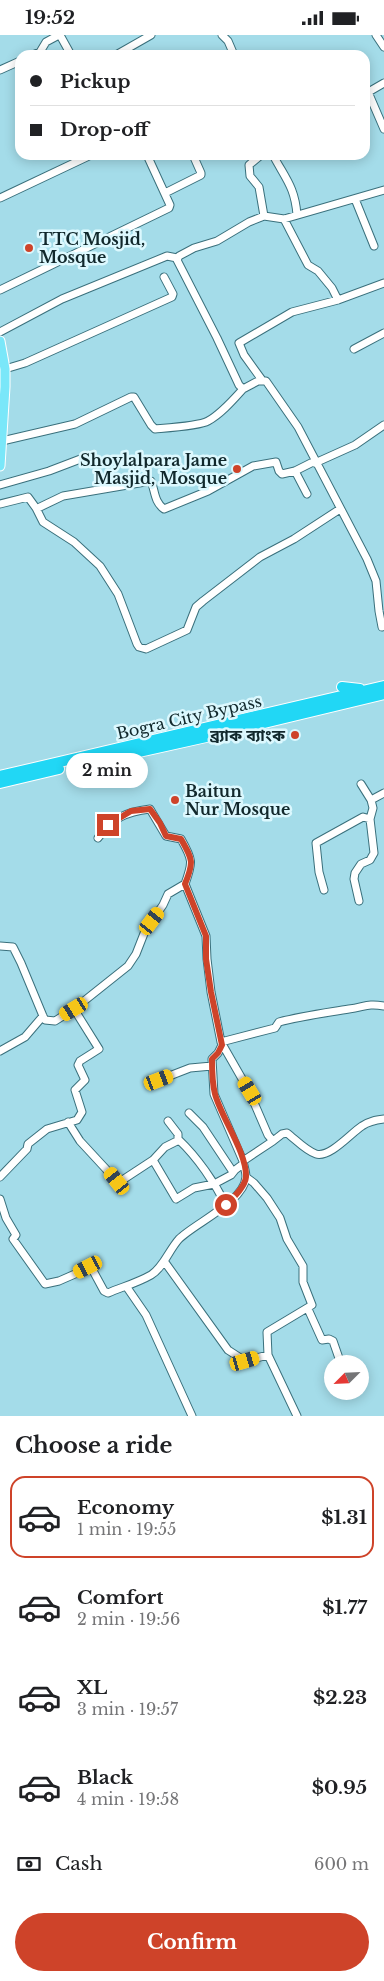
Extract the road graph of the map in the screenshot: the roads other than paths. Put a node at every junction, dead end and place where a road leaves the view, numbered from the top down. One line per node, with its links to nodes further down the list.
1 (59, 35): 6 (street); 7 (street)
2 (151, 35): 8 (street)
3 (222, 35): 9 (street)
4 (376, 35): 5 (street)
5 (384, 47)
6 (41, 50)
7 (68, 50)
8 (126, 50)
9 (232, 50)
10 (15, 63): 11 (street)
11 (0, 70)
12 (384, 83): 13 (street)
13 (370, 91)
14 (370, 99): 15 (street)
15 (384, 129)
16 (80, 160): 23 (street)
17 (150, 160): 22 (street)
18 (194, 160): 22 (street)
19 (255, 160): 26 (street)
20 (276, 160): 25 (street)
21 (384, 190): 24 (street)
22 (166, 193): 32 (street)
23 (0, 198)
24 (355, 199): 25 (street); 28 (street)
25 (298, 215): 27 (street)
26 (264, 216): 27 (street); 29 (street)
27 (284, 219): 33 (street)
28 (374, 246)
29 (177, 258): 34 (street); 41 (street)
30 (164, 277): 38 (street)
31 (384, 283): 33 (street)
32 (0, 291)
33 (338, 300): 39 (street)
34 (0, 332)
35 (384, 333): 37 (street)
36 (0, 341): 38 (main road)
37 (354, 349)
38 (5, 369): 40 (main road)
39 (262, 380): 41 (street); 45 (street)
40 (3, 389): 43 (main road)
41 (243, 389): 43 (street)
42 (384, 425): 45 (street)
43 (2, 441): 46 (main road)
44 (91, 455): 48 (street)
45 (315, 462): 47 (street); 52 (street)
46 (0, 466)
47 (296, 471): 49 (street); 51 (street)
48 (0, 485)
49 (307, 494)
50 (0, 504): 51 (street)
51 (36, 508): 52 (street)
52 (340, 509): 53 (street)
53 (381, 610): 54 (street)
54 (382, 627)
55 (384, 685): 57 (highway, Bogra City Bypass)
56 (342, 687): 57 (highway)
57 (365, 690): 59 (highway, Bogra City Bypass)
58 (384, 694): 59 (highway, Bogra City Bypass)
59 (204, 733): 60 (highway, Bogra City Bypass); 61 (highway, Bogra City Bypass)
60 (0, 775)
61 (0, 783)
62 (360, 784): 64 (street)
63 (384, 793): 64 (street)
64 (371, 800): 65 (street)
65 (370, 819): 68 (street); 69 (street)
66 (98, 838): 67 (street)
67 (185, 884): 72 (street); 74 (street)
68 (324, 890)
69 (359, 901)
70 (0, 946): 73 (street)
71 (384, 1006): 74 (street)
72 (74, 1009): 73 (street); 81 (street)
73 (43, 1016): 75 (street)
74 (222, 1044): 76 (street); 83 (street)
75 (0, 1051)
76 (212, 1066): 77 (street); 85 (street)
77 (159, 1080)
78 (189, 1113): 86 (street)
79 (384, 1119): 83 (street)
80 (168, 1121): 82 (street)
81 (68, 1122): 84 (street); 87 (street)
82 (178, 1140): 84 (street); 89 (street)
83 (273, 1141): 85 (street)
84 (153, 1160): 89 (street)
85 (243, 1163): 86 (street); 88 (street)
86 (234, 1172): 89 (street)
87 (0, 1177)
88 (246, 1177): 91 (street); 94 (street)
89 (214, 1184): 91 (street)
90 (0, 1199): 93 (street)
91 (226, 1205): 92 (street)
92 (164, 1261): 93 (street); 95 (street)
93 (126, 1286): 97 (street)
94 (308, 1309): 95 (street); 96 (street)
95 (268, 1355): 98 (street)
96 (338, 1355)
97 (192, 1416)
98 (296, 1416)

